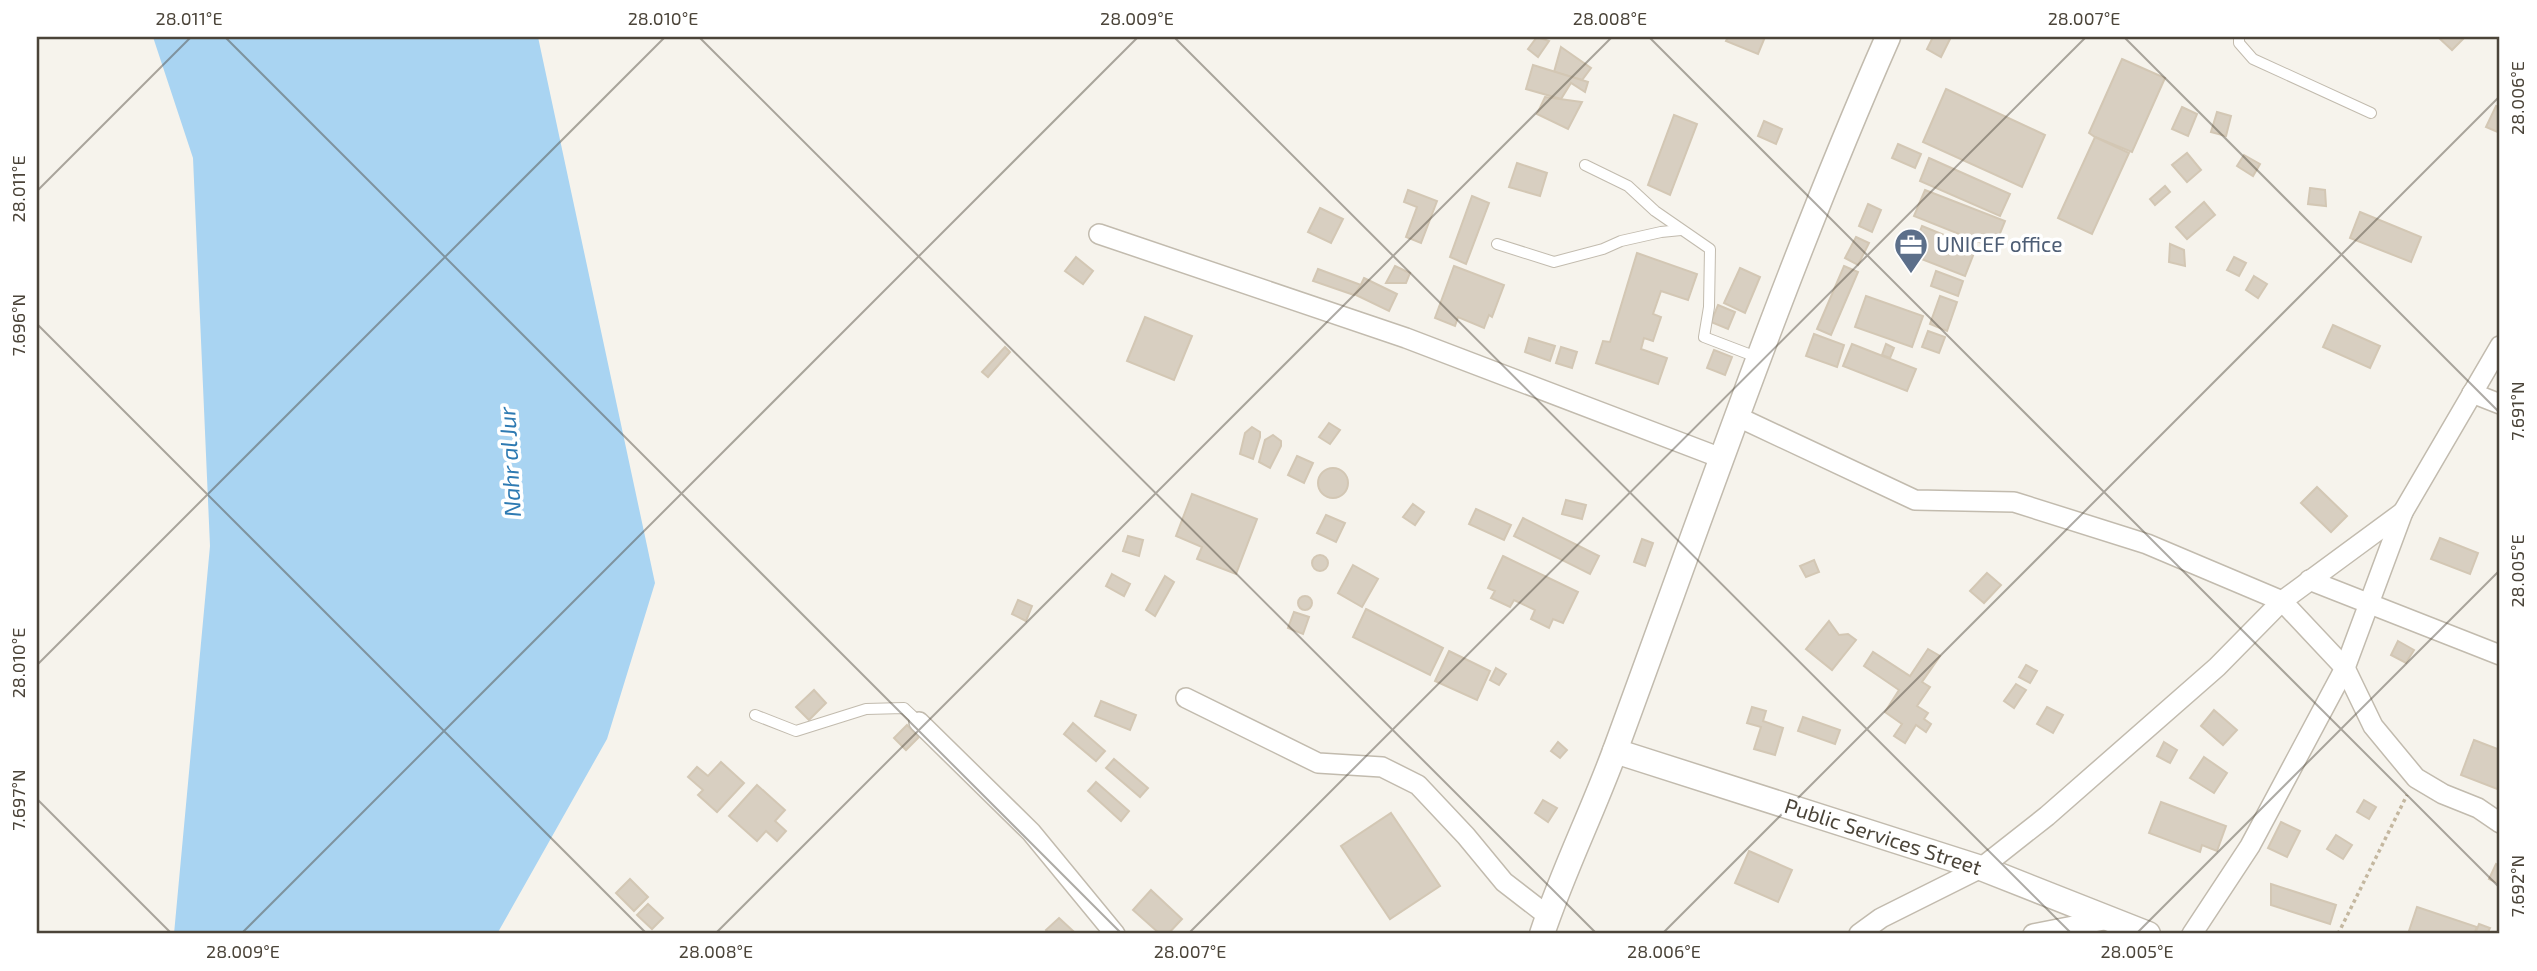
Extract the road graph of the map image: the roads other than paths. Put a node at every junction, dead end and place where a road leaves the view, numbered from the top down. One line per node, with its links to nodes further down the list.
1 (1888, 37): 9 (street)
2 (2239, 37): 3 (lane)
3 (2371, 113)
4 (1585, 165): 5 (lane)
5 (1681, 230): 7 (lane); 9 (lane)
6 (1099, 234): 13 (street)
7 (1497, 244)
8 (2500, 346): 10 (street)
9 (1759, 358): 12 (street)
10 (2472, 393): 11 (street); 14 (street)
11 (2500, 404)
12 (1736, 416): 13 (street); 16 (street)
13 (1721, 458): 23 (street)
14 (2403, 512): 15 (street); 17 (street)
15 (2309, 580): 16 (street); 17 (street)
16 (2283, 601): 19 (street); 25 (street)
17 (2370, 603): 18 (street); 19 (street)
18 (2500, 655)
19 (2345, 668): 24 (street); 32 (street)
20 (1186, 698): 27 (street)
21 (755, 715): 22 (lane)
22 (919, 722): 28 (street)
23 (1615, 751): 25 (street, Public Services Street); 27 (street)
24 (2500, 823)
25 (1981, 868): 26 (street, Public Services Street); 29 (street)
26 (2109, 919): 30 (street); 31 (street, Public Services Street)
27 (1545, 925)
28 (1115, 934)
29 (1860, 934)
30 (2033, 934)
31 (2148, 934)
32 (2192, 934)

